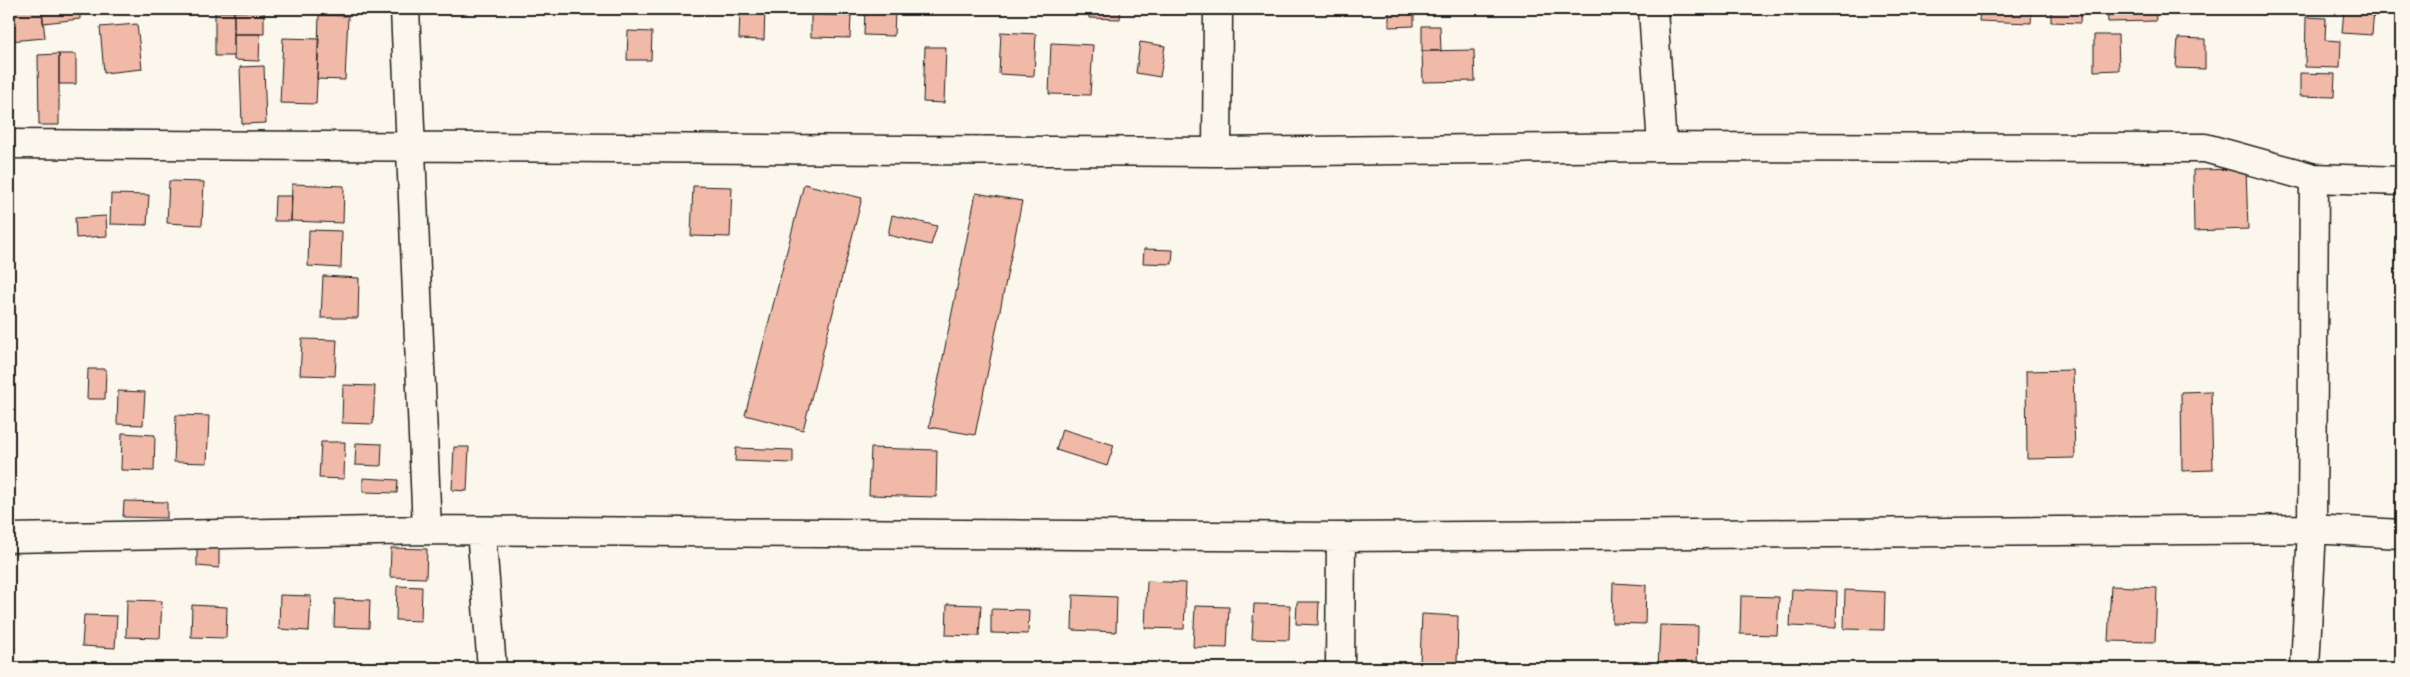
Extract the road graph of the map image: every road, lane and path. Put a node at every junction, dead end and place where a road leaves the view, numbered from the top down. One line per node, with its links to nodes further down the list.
1 (405, 9): 5 (street)
2 (1218, 9): 7 (street)
3 (1653, 9): 6 (street)
4 (9, 144): 5 (street)
5 (411, 146): 7 (street); 12 (street)
6 (1662, 147): 7 (street); 9 (street)
7 (1217, 152)
8 (2401, 174): 10 (street)
9 (2314, 178): 10 (street); 11 (street)
10 (2401, 181)
11 (2312, 529): 14 (street); 15 (street); 19 (street)
12 (427, 530): 13 (street); 16 (street)
13 (481, 531): 15 (street); 17 (street)
14 (2401, 534)
15 (1341, 537): 18 (street)
16 (9, 538)
17 (492, 668)
18 (1340, 668)
19 (2305, 668)

